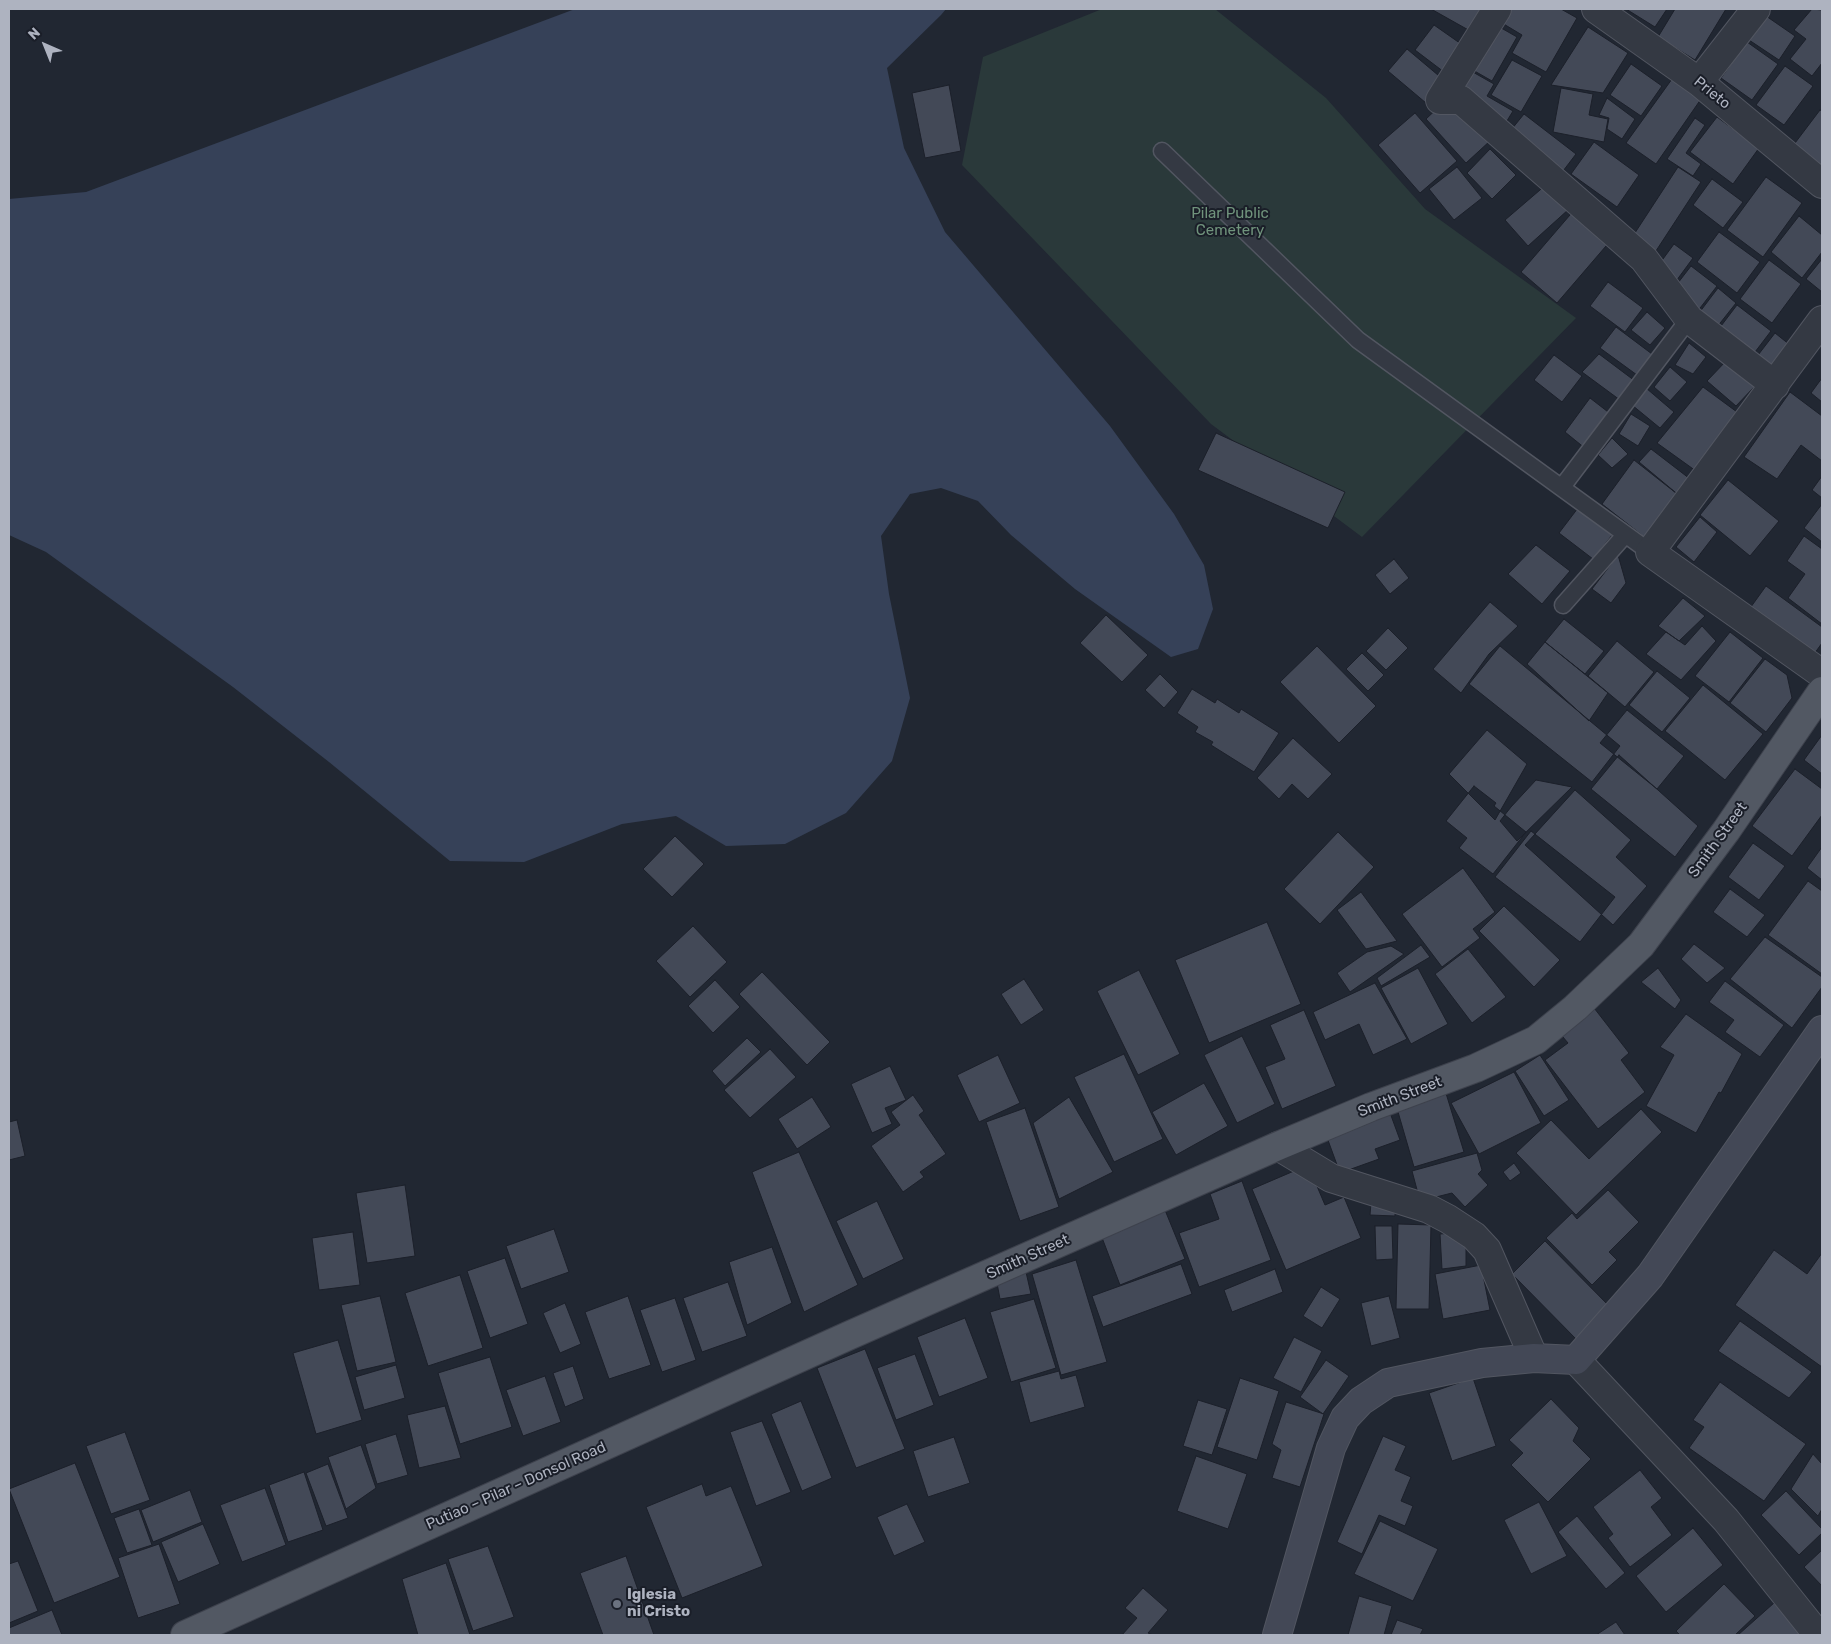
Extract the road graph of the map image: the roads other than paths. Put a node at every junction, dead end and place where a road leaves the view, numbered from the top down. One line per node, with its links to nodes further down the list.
1 (1497, 9): 7 (street)
2 (1596, 9): 4 (street, Prieto)
3 (1756, 9): 4 (street)
4 (1699, 82): 6 (street, Prieto)
5 (1162, 151): 10 (lane)
6 (1822, 184)
7 (1690, 319): 9 (street); 10 (lane)
8 (1822, 320): 9 (street)
9 (1775, 385): 12 (street)
10 (1562, 487): 11 (lane)
11 (1625, 535): 12 (lane); 13 (lane)
12 (1650, 552): 14 (street)
13 (1563, 605)
14 (1822, 674)
15 (1822, 691): 17 (main road, Smith Street)
16 (1822, 1030): 20 (main road)
17 (1278, 1146): 18 (main road, Smith Street); 19 (street)
18 (848, 1336): 21 (main road, Putiao – Pilar – Donsol Road)
19 (1534, 1358): 20 (main road); 22 (main road)
20 (1576, 1360): 23 (street)
21 (185, 1635)
22 (1277, 1635)
23 (1818, 1635)

